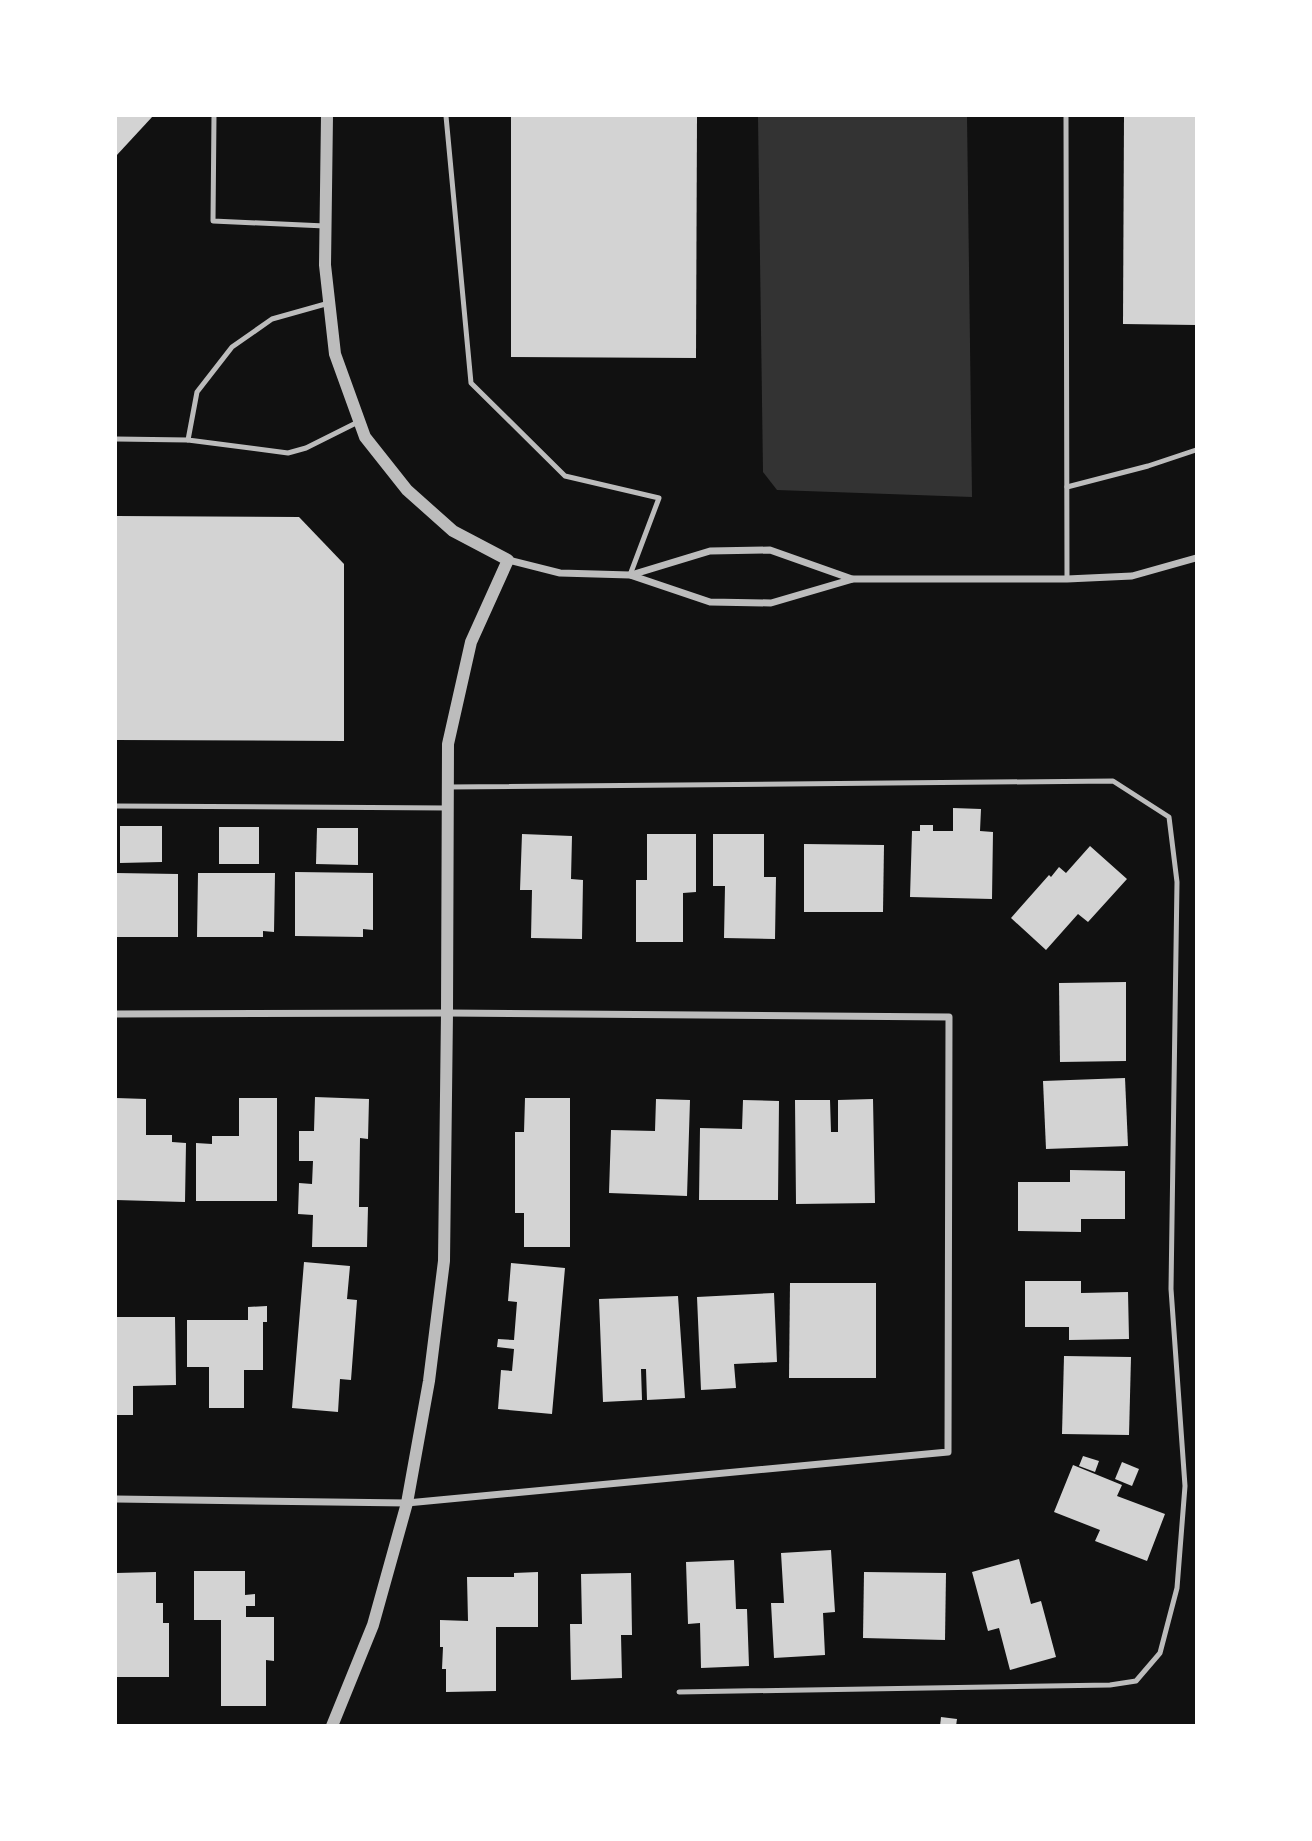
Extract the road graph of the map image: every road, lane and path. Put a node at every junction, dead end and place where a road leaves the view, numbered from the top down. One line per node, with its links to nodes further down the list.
1 (214, 116): 5 (lane)
2 (327, 116): 5 (street)
3 (446, 116): 14 (lane)
4 (1066, 116): 11 (lane)
5 (325, 226): 6 (street)
6 (330, 303): 7 (street); 9 (lane)
7 (359, 421): 9 (lane); 13 (street)
8 (116, 439): 9 (lane)
9 (188, 440)
10 (1196, 450): 11 (lane)
11 (1067, 488): 16 (lane)
12 (1196, 558): 16 (street)
13 (508, 560): 14 (street); 17 (street)
14 (630, 575): 15 (street); 15 (street)
15 (853, 579): 16 (street)
16 (1067, 579)
17 (448, 787): 19 (street); 24 (lane)
18 (116, 806): 19 (lane)
19 (447, 808): 20 (street)
20 (447, 1013): 21 (street); 23 (street); 23 (street)
21 (116, 1014)
22 (116, 1499): 23 (street)
23 (407, 1503): 25 (street)
24 (679, 1692)
25 (332, 1726)

